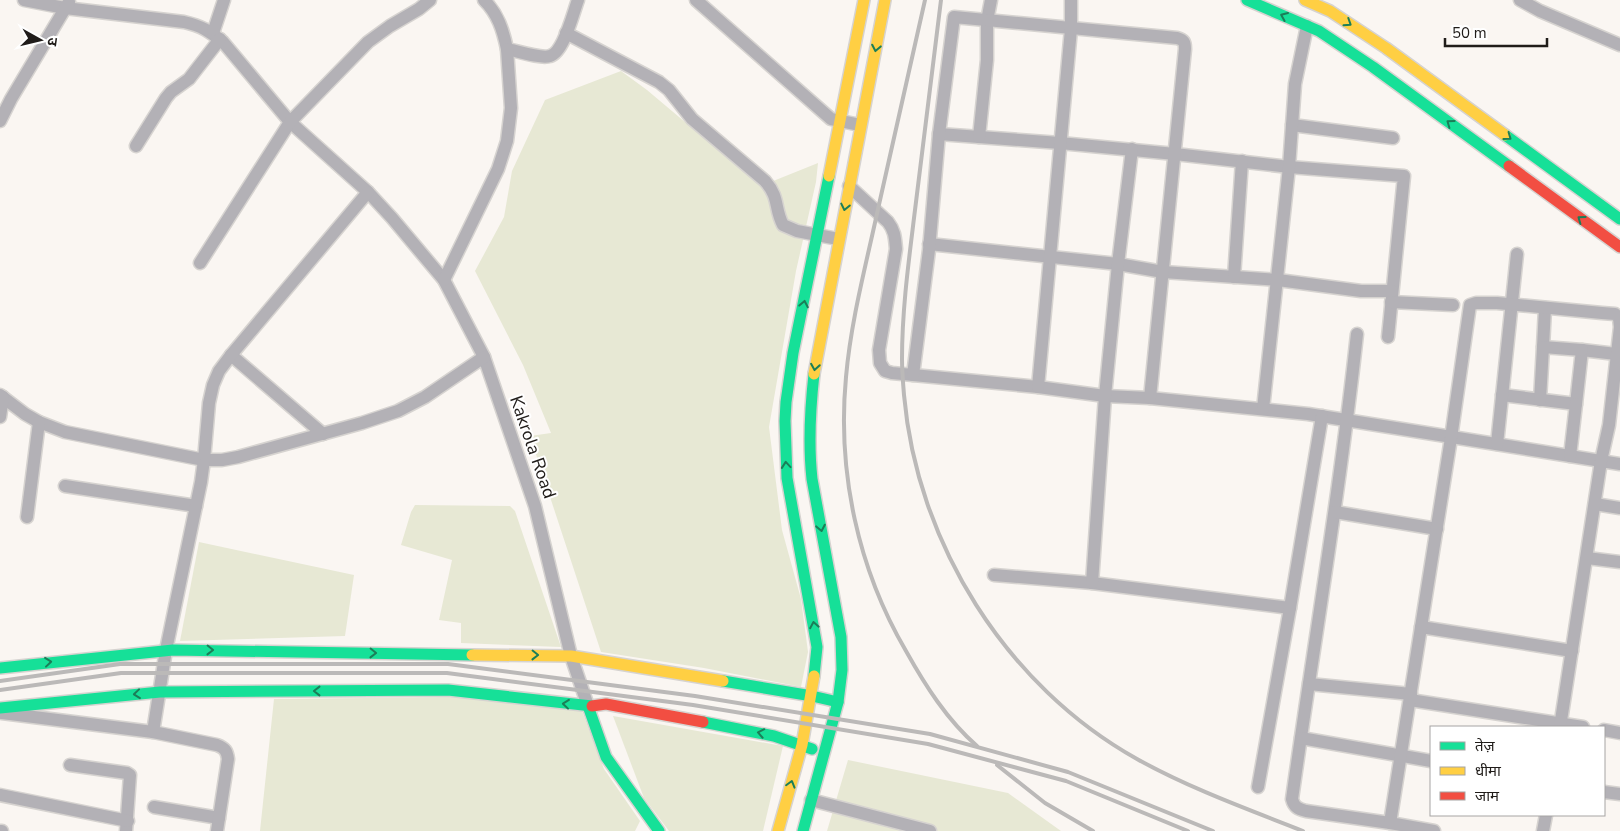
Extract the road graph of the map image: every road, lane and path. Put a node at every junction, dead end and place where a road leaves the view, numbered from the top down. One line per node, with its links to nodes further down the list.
1 (24, 0): 14 (street)
2 (224, 0): 19 (street)
3 (430, 0): 24 (street)
4 (484, 0): 21 (street)
5 (578, 0): 18 (street)
6 (696, 0): 23 (street)
7 (864, 0): 23 (street)
8 (885, 0): 25 (street, one-way to 25)
9 (991, 0): 15 (street)
10 (1071, 0): 17 (street)
11 (1247, 0): 16 (street, one-way to 11)
12 (1305, 0): 38 (street, one-way to 38)
13 (1520, 0): 20 (street)
14 (68, 4): 19 (street); 22 (street)
15 (987, 21): 17 (street); 27 (street); 28 (street)
16 (1306, 26): 26 (street); 42 (street, one-way to 16)
17 (1071, 29): 30 (street); 33 (street)
18 (566, 33): 21 (street); 39 (street)
19 (216, 36): 24 (street, Kakrola Road); 31 (street)
20 (1620, 45)
21 (507, 49): 49 (street)
22 (0, 121)
23 (841, 121): 25 (street); 39 (street)
24 (290, 122): 37 (street, Kakrola Road); 45 (street)
25 (860, 125): 36 (street)
26 (1292, 125): 29 (street); 35 (street)
27 (939, 134): 28 (street); 41 (street)
28 (979, 137): 30 (street)
29 (1393, 138)
30 (1060, 143): 32 (street); 44 (street)
31 (136, 146)
32 (1132, 150): 33 (street); 46 (street)
33 (1175, 154): 34 (street); 47 (street)
34 (1242, 162): 35 (street); 48 (street)
35 (1289, 167): 50 (street); 51 (street)
36 (849, 186): 40 (street, one-way to 40); 62 (street)
37 (368, 192): 49 (street, Kakrola Road); 60 (street)
38 (1620, 219)
39 (817, 235): 40 (street); 101 (street, one-way to 39)
40 (838, 239): 103 (street, one-way to 103)
41 (929, 244): 44 (street); 62 (street)
42 (1620, 247)
43 (1517, 254): 53 (street)
44 (1050, 258): 46 (street); 63 (street)
45 (200, 263)
46 (1118, 264): 47 (street); 66 (street)
47 (1163, 272): 48 (street); 67 (street)
48 (1234, 277): 50 (street)
49 (444, 280): 61 (street, Kakrola Road)
50 (1278, 280): 51 (street); 70 (street)
51 (1391, 297): 52 (street); 56 (street)
52 (1453, 305)
53 (1512, 305): 54 (street); 64 (street); 76 (street)
54 (1545, 308): 57 (street); 59 (street)
55 (1357, 334): 73 (street)
56 (1388, 337)
57 (1543, 346): 58 (street); 68 (street)
58 (1582, 350): 59 (street); 69 (street)
59 (1616, 354): 80 (street)
60 (231, 355): 75 (street); 79 (street)
61 (484, 357): 75 (street); 97 (street, Kakrola Road)
62 (913, 375): 63 (street)
63 (1038, 388): 66 (street)
64 (1502, 395): 68 (street); 77 (street)
65 (1, 396): 72 (street); 74 (street)
66 (1105, 396): 67 (street); 92 (street)
67 (1150, 398): 70 (street)
68 (1540, 400): 69 (street)
69 (1576, 404): 78 (street)
70 (1263, 410): 71 (street)
71 (1322, 416): 73 (street); 93 (street)
72 (0, 417)
73 (1348, 420): 76 (street); 86 (street)
74 (39, 422): 79 (street); 87 (street)
75 (323, 434): 79 (street)
76 (1451, 438): 77 (street); 88 (street)
77 (1497, 444): 78 (street)
78 (1570, 456): 80 (street)
79 (204, 460): 84 (street)
80 (1601, 461): 81 (street); 83 (street)
81 (1620, 464)
82 (65, 486): 84 (street)
83 (1595, 504): 85 (street); 89 (street)
84 (196, 506): 95 (street)
85 (1620, 508)
86 (1335, 512): 88 (street); 99 (street)
87 (27, 517)
88 (1437, 529): 94 (street)
89 (1587, 558): 90 (street); 96 (street)
90 (1620, 562)
91 (994, 575): 92 (street)
92 (1092, 583): 93 (street)
93 (1290, 608): 117 (street)
94 (1421, 627): 96 (street); 102 (street)
95 (166, 650): 97 (street, one-way to 97); 98 (street, one-way to 95); 100 (street)
96 (1572, 651): 107 (street)
97 (571, 656): 101 (street); 104 (street, Kakrola Road)
98 (0, 668)
99 (1309, 684): 102 (street); 111 (street)
100 (160, 692): 104 (street, one-way to 100); 105 (street, one-way to 105); 109 (street)
101 (812, 696): 103 (street); 112 (street)
102 (1410, 697): 107 (street); 114 (street)
103 (838, 702): 113 (street)
104 (588, 706): 112 (street, one-way to 104); 127 (street, Kakrola Road)
105 (0, 708)
106 (0, 713): 109 (street)
107 (1560, 726)
108 (1605, 730): 110 (street)
109 (153, 732): 125 (street)
110 (1620, 733)
111 (1301, 738): 114 (street); 124 (street)
112 (802, 745): 113 (street); 129 (street, one-way to 112)
113 (824, 753): 121 (street)
114 (1401, 756): 115 (street); 124 (street)
115 (1430, 761)
116 (70, 765): 126 (street)
117 (1258, 787)
118 (1605, 792): 119 (street)
119 (1620, 794)
120 (0, 795): 126 (street)
121 (811, 800): 130 (street); 131 (street)
122 (154, 808): 125 (street)
123 (1546, 816): 133 (street)
124 (1390, 823): 132 (street)
125 (218, 825)
126 (127, 826)
127 (649, 826): 128 (street, Kakrola Road)
128 (659, 831)
129 (778, 831)
130 (803, 831)
131 (930, 831)
132 (1434, 831)
133 (1543, 831)

